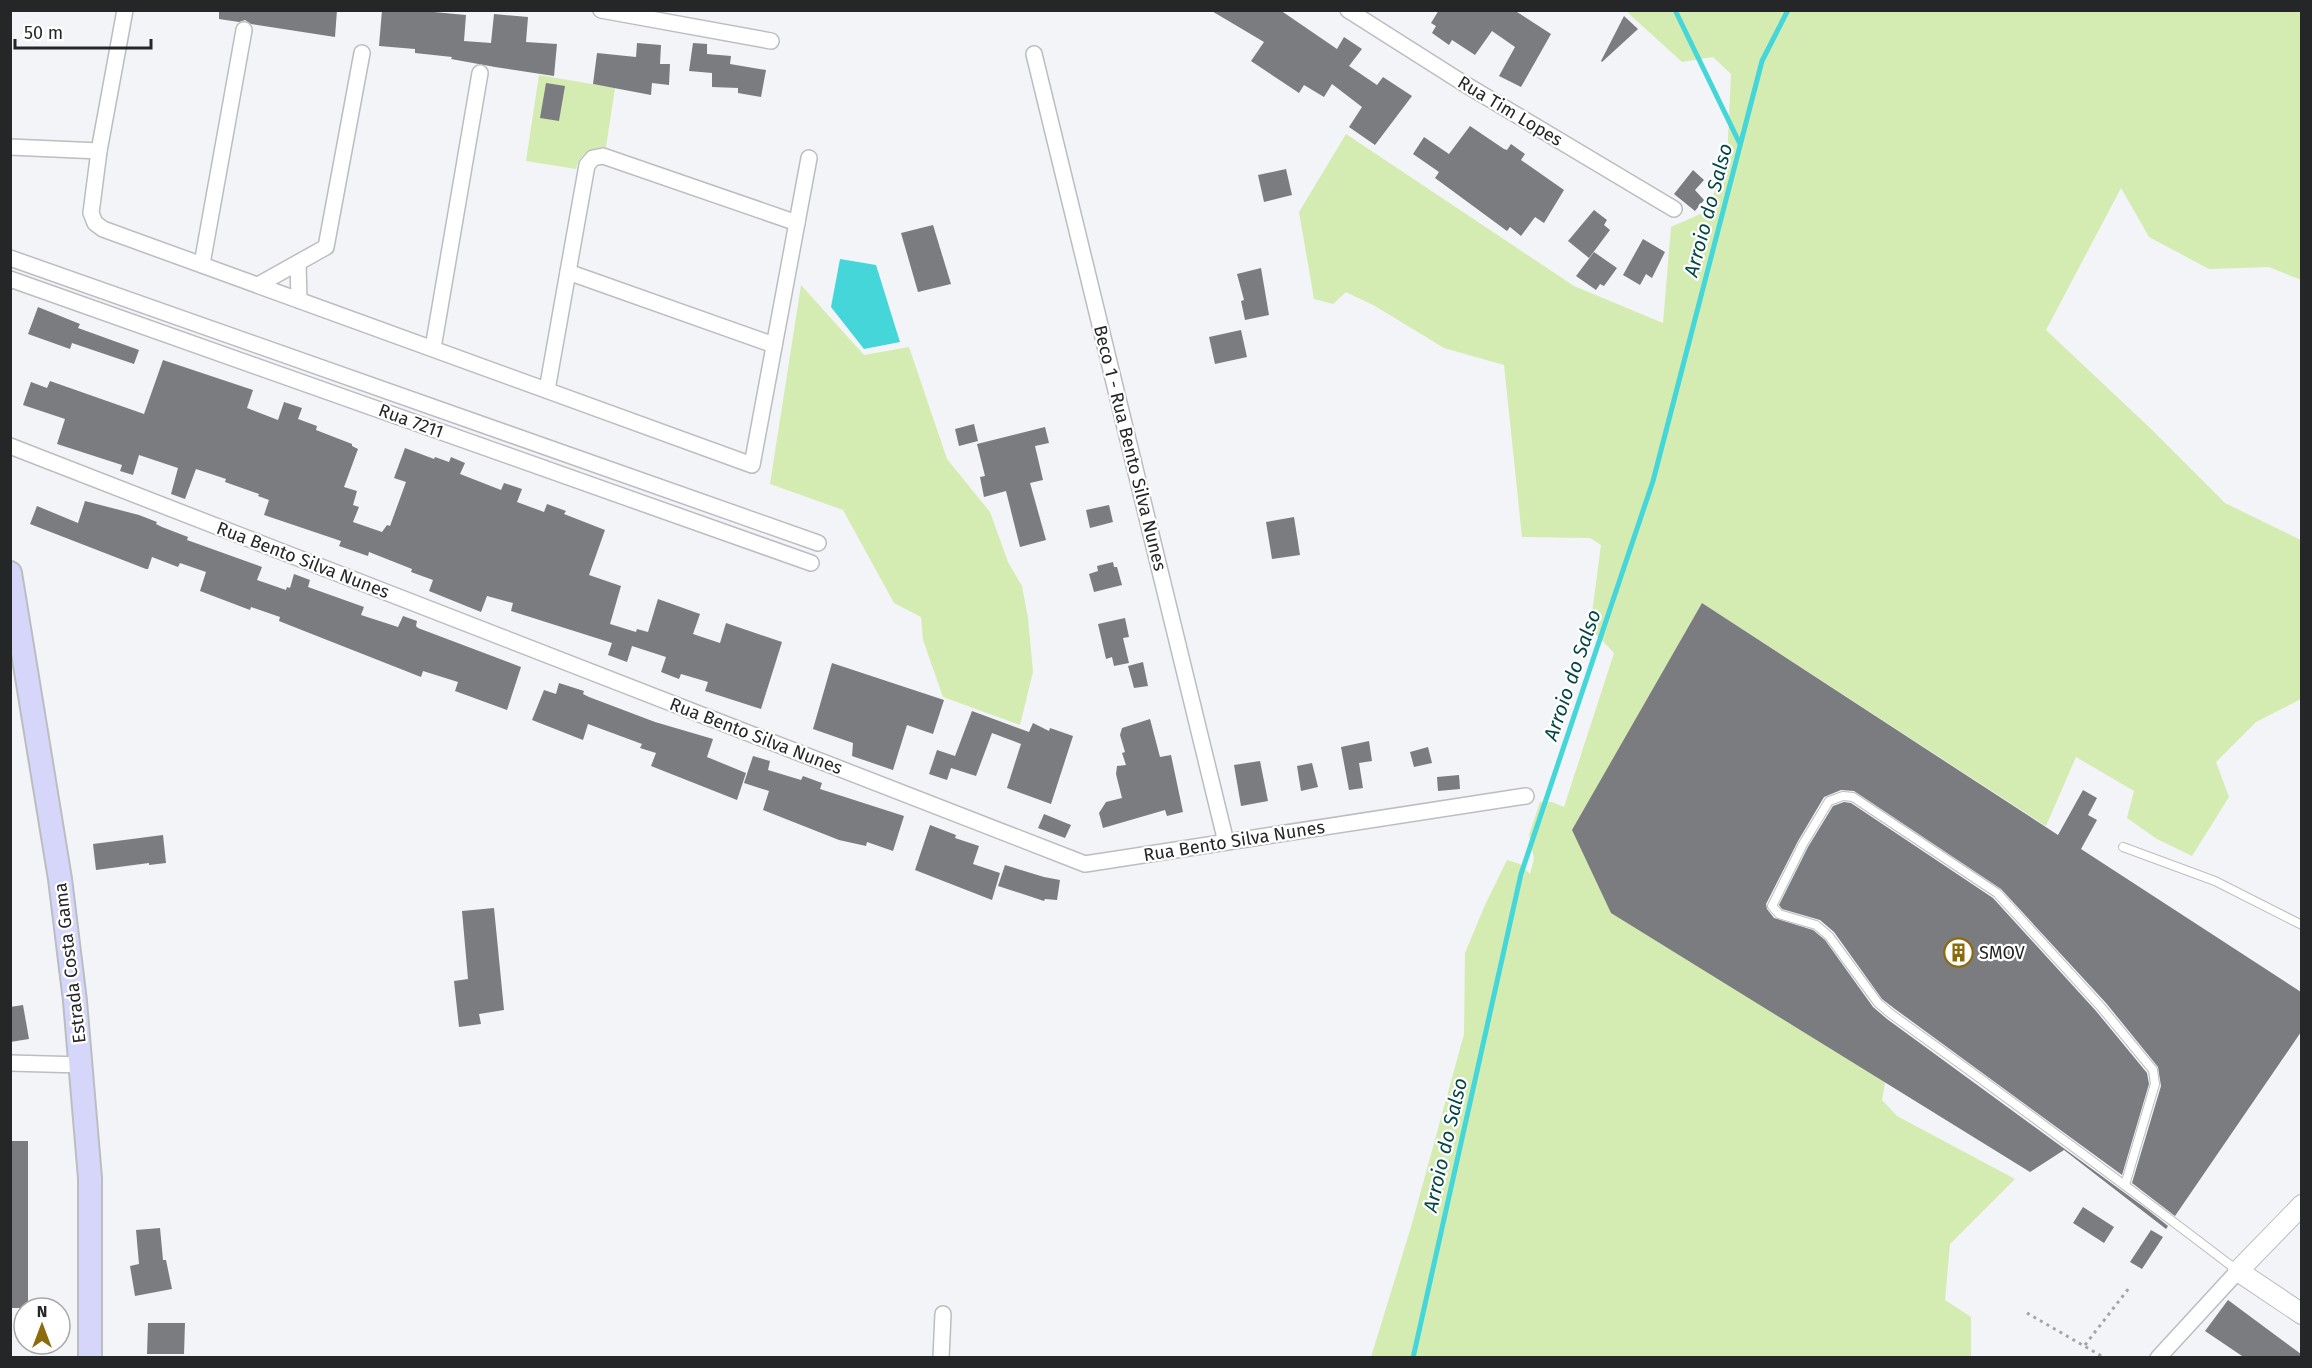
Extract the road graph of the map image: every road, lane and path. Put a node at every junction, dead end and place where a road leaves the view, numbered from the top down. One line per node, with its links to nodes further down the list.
1 (125, 10): 10 (street)
2 (601, 10): 5 (street)
3 (1348, 10): 12 (street, Rua Tim Lopes)
4 (244, 30): 16 (street)
5 (771, 40)
6 (362, 53): 15 (street)
7 (1034, 54): 30 (street, Beco 1 - Rua Bento Silva Nunes)
8 (480, 73): 22 (street)
9 (10, 147): 10 (street)
10 (99, 151): 16 (street)
11 (809, 158): 13 (street)
12 (1674, 209)
13 (797, 223): 17 (street); 21 (street)
14 (10, 258): 25 (street)
15 (298, 263): 19 (street); 20 (street)
16 (202, 264): 19 (street)
17 (568, 272): 21 (street); 23 (street)
18 (10, 279): 26 (street, Rua 7211)
19 (258, 285): 20 (street)
20 (299, 300): 22 (street)
21 (774, 345): 23 (street)
22 (433, 348): 23 (street)
23 (547, 390)
24 (10, 446): 30 (street, Rua Bento Silva Nunes)
25 (818, 543)
26 (811, 564)
27 (10, 573): 28 (main road, Estrada Costa Gama)
28 (13, 596): 34 (main road, Estrada Costa Gama)
29 (1526, 796): 30 (street, Rua Bento Silva Nunes)
30 (1226, 842)
31 (2123, 847): 32 (lane)
32 (2301, 925)
33 (10, 1063): 34 (street)
34 (82, 1065): 43 (main road, Estrada Costa Gama)
35 (2125, 1185): 35 (lane); 37 (lane)
36 (2301, 1205): 37 (street)
37 (2238, 1271): 41 (street); 46 (street)
38 (2129, 1288): 42 (path)
39 (2027, 1313): 42 (path)
40 (943, 1314): 44 (street)
41 (2301, 1314)
42 (2085, 1345): 45 (path)
43 (90, 1358)
44 (941, 1358)
45 (2105, 1358)
46 (2158, 1358)

